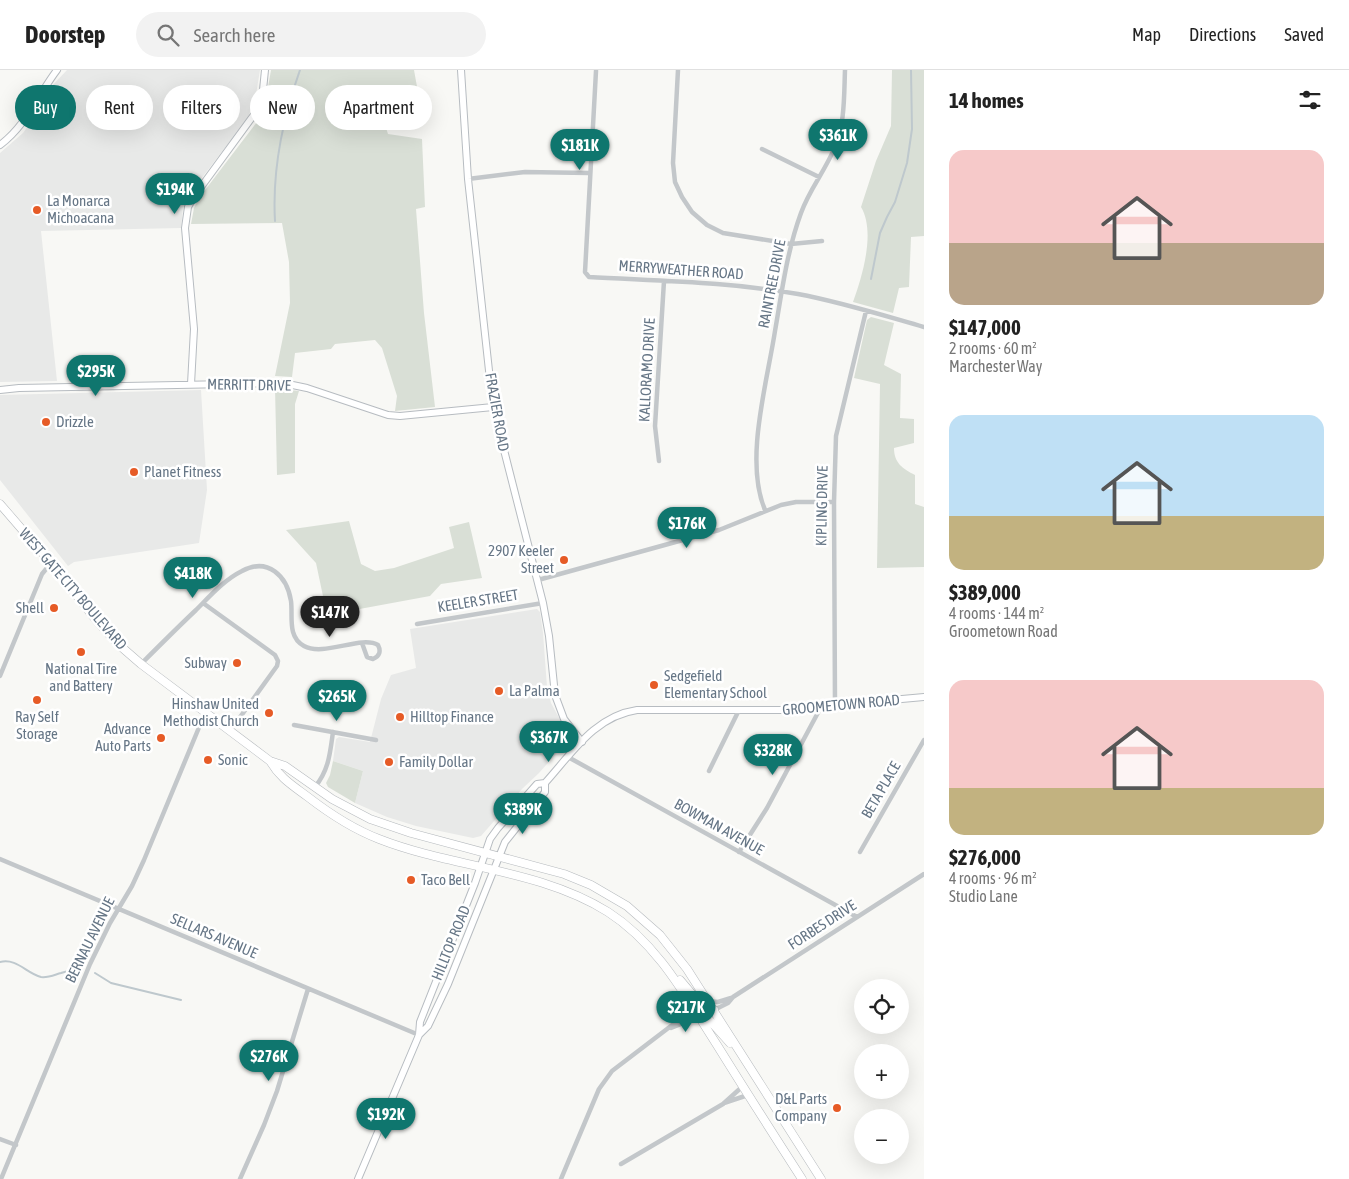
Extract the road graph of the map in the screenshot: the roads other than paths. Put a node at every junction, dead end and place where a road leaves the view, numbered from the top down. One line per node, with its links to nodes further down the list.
1 (57, 70): 7 (street)
2 (265, 70): 18 (street)
3 (460, 70): 11 (street, FRAZIER ROAD)
4 (678, 70): 13 (street)
5 (845, 70): 10 (street, RAINTREE DRIVE)
6 (596, 71): 9 (street)
7 (0, 145)
8 (762, 149): 10 (street)
9 (589, 173): 11 (street); 14 (street, MERRYWEATHER ROAD)
10 (819, 177): 13 (street, RAINTREE DRIVE)
11 (468, 179): 20 (street, FRAZIER ROAD)
12 (822, 242): 13 (street)
13 (791, 244): 15 (street, RAINTREE DRIVE)
14 (664, 281): 15 (street, MERRYWEATHER ROAD); 21 (street, KALLORAMO DRIVE)
15 (781, 292): 16 (street, MERRYWEATHER ROAD); 24 (street, RAINTREE DRIVE)
16 (866, 311): 17 (street, MERRYWEATHER ROAD); 22 (street, KIPLING DRIVE)
17 (924, 327)
18 (191, 384): 19 (street, MERRITT DRIVE); 20 (street, MERRITT DRIVE)
19 (0, 390)
20 (493, 407): 26 (street, FRAZIER ROAD)
21 (659, 461)
22 (834, 502): 24 (street, KEELER STREET); 34 (street, KIPLING DRIVE)
23 (0, 504): 25 (main road, WEST GATE CITY BOULEVARD)
24 (765, 510): 26 (street, KEELER STREET)
25 (50, 563): 31 (main road, WEST GATE CITY BOULEVARD); 32 (street)
26 (538, 580): 28 (street, FRAZIER ROAD)
27 (203, 603): 30 (street); 31 (street); 39 (street)
28 (543, 603): 29 (street, KEELER STREET); 43 (street, FRAZIER ROAD)
29 (417, 624)
30 (362, 643): 30 (street)
31 (141, 664): 37 (main road, WEST GATE CITY BOULEVARD)
32 (0, 676)
33 (924, 698): 34 (street, GROOMETOWN ROAD)
34 (835, 706): 35 (street, GROOMETOWN ROAD)
35 (821, 707): 36 (street, GROOMETOWN ROAD); 50 (street)
36 (740, 710): 43 (street, GROOMETOWN ROAD); 46 (street)
37 (205, 712): 39 (main road, WEST GATE CITY BOULEVARD); 57 (street, BERNAU AVENUE)
38 (294, 726): 40 (street)
39 (230, 732): 45 (main road, WEST GATE CITY BOULEVARD)
40 (333, 732): 41 (street); 48 (street)
41 (376, 740)
42 (924, 740): 51 (street, BETA PLACE)
43 (582, 742): 44 (street, GROOMETOWN ROAD)
44 (568, 757): 47 (street, GROOMETOWN ROAD); 50 (street, BOWMAN AVENUE)
45 (270, 761): 48 (main road, WEST GATE CITY BOULEVARD); 54 (main road, WEST GATE CITY BOULEVARD)
46 (709, 771)
47 (546, 783): 49 (street, GROOMETOWN ROAD); 52 (street, GROOMETOWN ROAD)
48 (315, 787): 49 (main road, WEST GATE CITY BOULEVARD)
49 (486, 852): 52 (main road, WEST GATE CITY BOULEVARD); 54 (street, HILLTOP ROAD)
50 (739, 852): 58 (street, BOWMAN AVENUE)
51 (860, 852)
52 (498, 855): 55 (street, GROOMETOWN ROAD); 62 (main road, WEST GATE CITY BOULEVARD)
53 (0, 859): 57 (street, SELLARS AVENUE)
54 (481, 867): 55 (main road, WEST GATE CITY BOULEVARD); 67 (street, HILLTOP ROAD)
55 (493, 870): 59 (main road, WEST GATE CITY BOULEVARD); 67 (street, HILLTOP ROAD)
56 (924, 874): 58 (street, FORBES DRIVE)
57 (118, 910): 60 (street, SELLARS AVENUE); 73 (street, BERNAU AVENUE)
58 (857, 917): 61 (street, FORBES DRIVE)
59 (666, 967): 63 (main road); 64 (main road, WEST GATE CITY BOULEVARD)
60 (308, 989): 67 (street, SELLARS AVENUE); 76 (street)
61 (733, 997): 62 (street, FORBES DRIVE); 63 (street, FORBES DRIVE)
62 (708, 1001): 63 (main road, WEST GATE CITY BOULEVARD)
63 (714, 1010): 68 (main road, WEST GATE CITY BOULEVARD)
64 (695, 1011): 65 (main road, WEST GATE CITY BOULEVARD); 66 (street); 68 (main road)
65 (701, 1021): 66 (street); 69 (main road, WEST GATE CITY BOULEVARD)
66 (669, 1029): 78 (street)
67 (419, 1035): 77 (street, HILLTOP ROAD)
68 (742, 1055): 80 (main road, WEST GATE CITY BOULEVARD)
69 (743, 1086): 70 (main road, WEST GATE CITY BOULEVARD); 71 (street)
70 (748, 1095): 71 (street); 79 (main road, WEST GATE CITY BOULEVARD)
71 (723, 1104): 74 (street)
72 (0, 1139): 73 (street)
73 (16, 1145): 75 (street, BERNAU AVENUE)
74 (621, 1164)
75 (1, 1179)
76 (240, 1179)
77 (358, 1179)
78 (561, 1179)
79 (802, 1179)
80 (821, 1179)

